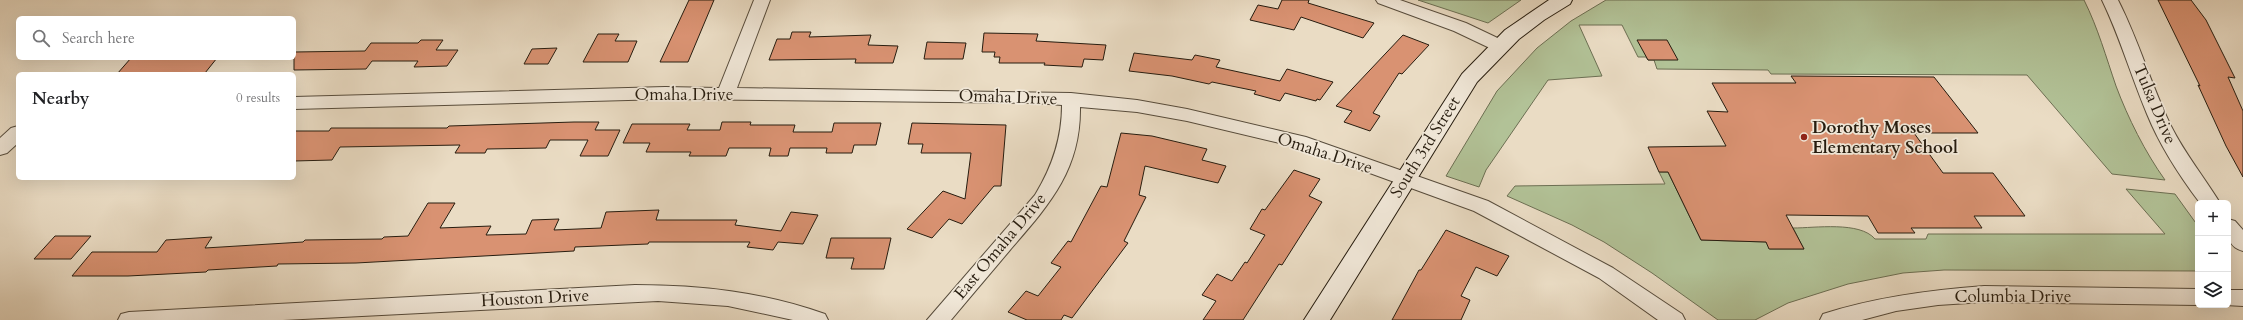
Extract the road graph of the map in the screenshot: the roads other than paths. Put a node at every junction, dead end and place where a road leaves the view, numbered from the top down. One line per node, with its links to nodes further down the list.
1 (762, 0): 6 (street)
2 (1384, 0): 5 (street)
3 (1563, 0): 5 (street, South 3rd Street)
4 (2110, 0): 12 (street, Tulsa Drive)
5 (1500, 46): 11 (street, South 3rd Street)
6 (726, 93): 7 (street, Omaha Drive); 8 (street, Omaha Drive)
7 (1071, 99): 11 (street, Omaha Drive); 20 (street, East Omaha Drive)
8 (296, 103)
9 (16, 134): 10 (street)
10 (0, 149)
11 (1405, 180): 21 (street, South 3rd Street); 22 (street, Omaha Drive)
12 (2208, 200)
13 (2231, 230): 14 (street)
14 (2243, 244)
15 (2195, 297): 23 (street, Columbia Drive)
16 (2231, 298): 17 (street)
17 (2243, 298)
18 (129, 320): 19 (street, Houston Drive)
19 (817, 320)
20 (938, 320)
21 (1317, 320)
22 (1674, 320)
23 (1831, 320)

